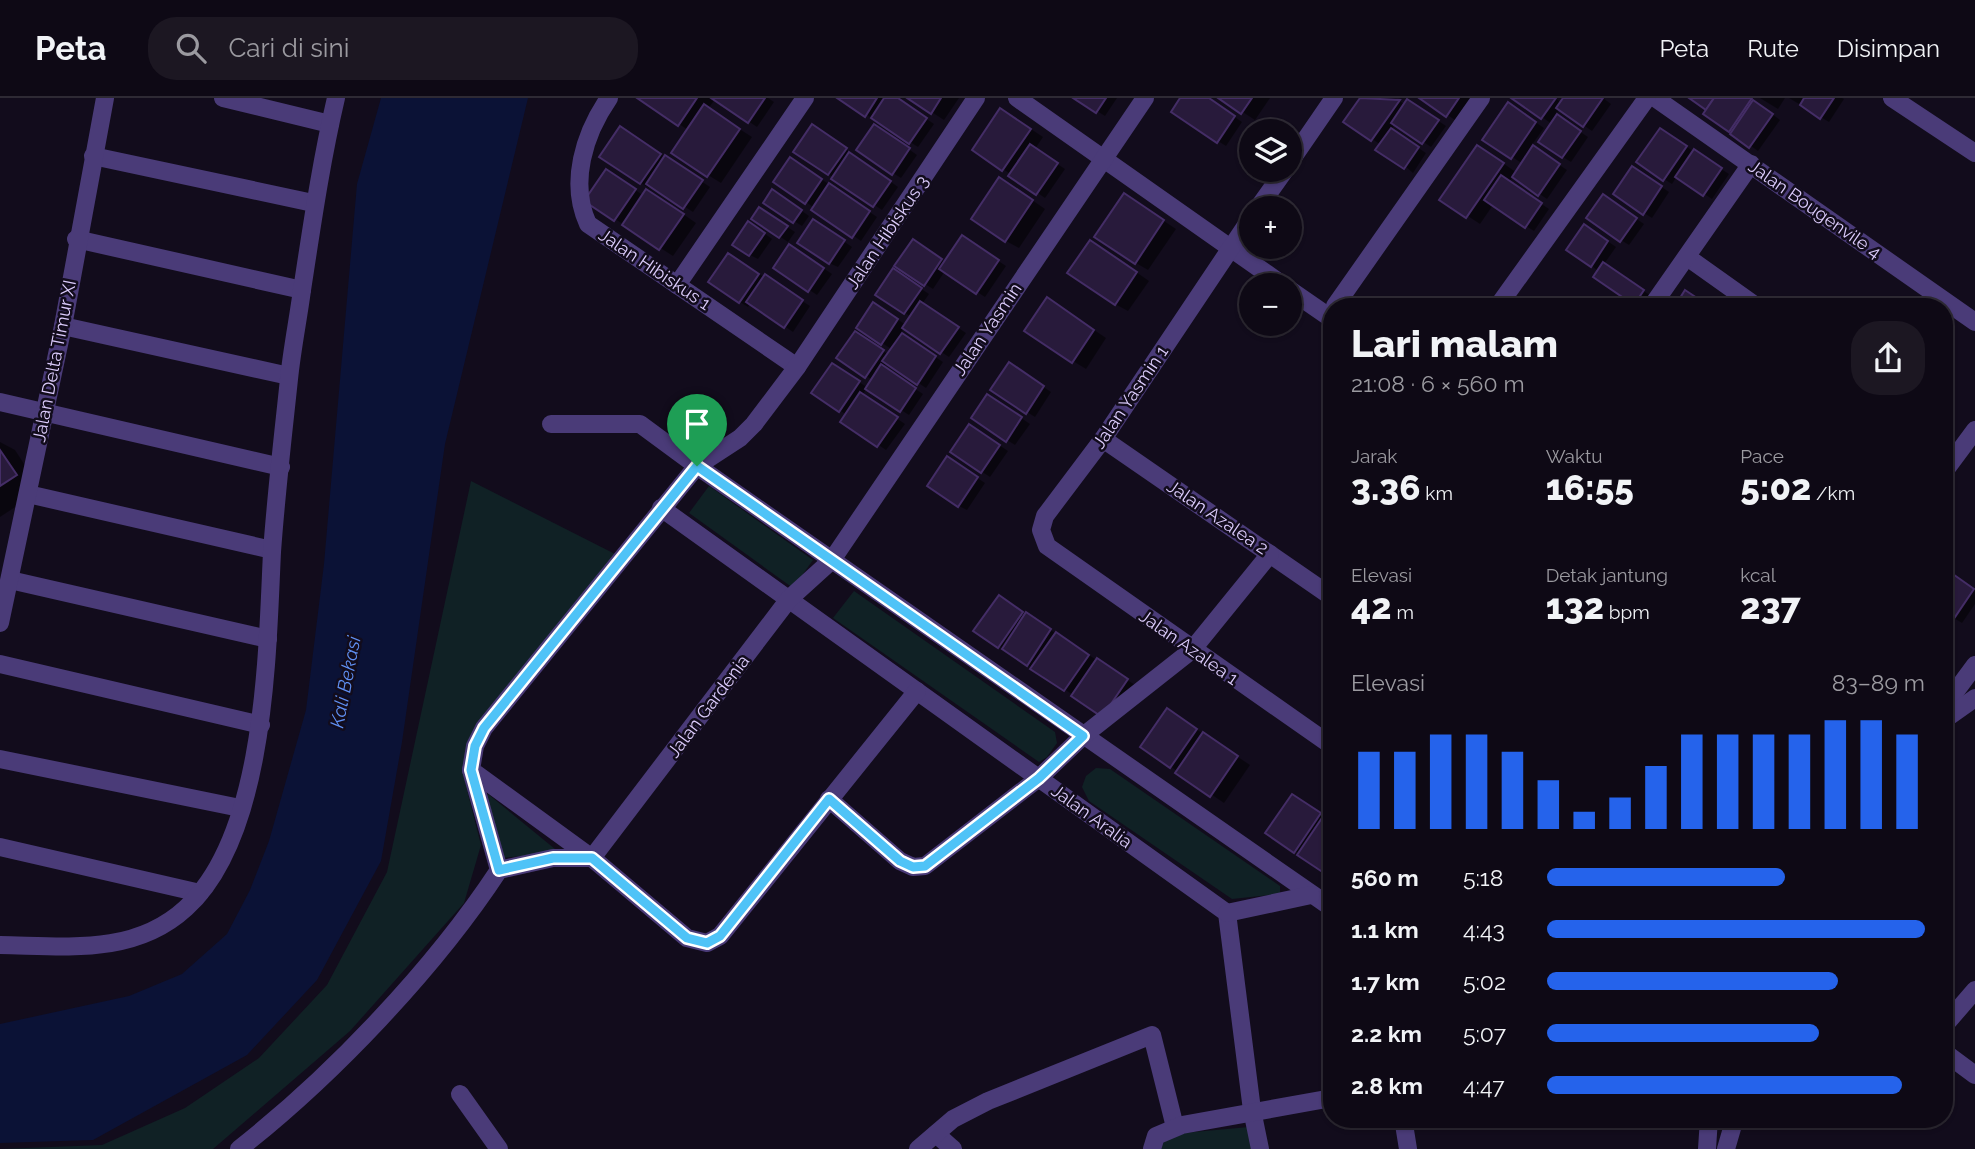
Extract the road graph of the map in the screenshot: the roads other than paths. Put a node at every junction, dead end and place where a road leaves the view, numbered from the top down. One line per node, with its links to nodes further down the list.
1 (105, 98): 17 (street, Jalan Delta Timur XI)
2 (223, 98): 14 (street)
3 (336, 98): 14 (street)
4 (609, 98): 26 (street, Jalan Hibiskus 1)
5 (805, 98): 26 (street)
6 (976, 98): 38 (street, Jalan Hibiskus 3)
7 (1017, 98): 18 (street)
8 (1145, 98): 18 (street, Jalan Yasmin)
9 (1334, 98): 15 (street)
10 (1481, 98): 29 (street)
11 (1647, 98): 30 (street)
12 (1654, 98): 19 (street, Jalan Bougenvile 4)
13 (1892, 98): 16 (street)
14 (330, 124): 20 (street)
15 (1302, 145)
16 (1975, 153)
17 (93, 156): 20 (street); 22 (street, Jalan Delta Timur XI)
18 (1101, 159): 23 (street); 55 (street, Jalan Yasmin)
19 (1751, 164): 24 (street); 33 (street, Jalan Bougenvile 4)
20 (313, 203): 27 (street)
21 (1239, 236): 23 (street, Jalan Yasmin 1)
22 (76, 239): 27 (street); 37 (street, Jalan Delta Timur XI)
23 (1230, 249): 25 (street); 44 (street, Jalan Yasmin 1)
24 (1687, 257): 31 (street); 32 (street)
25 (1265, 273)
26 (677, 285): 38 (street, Jalan Hibiskus 1)
27 (302, 290): 39 (street)
28 (1302, 297): 35 (street)
29 (1342, 298)
30 (1504, 298)
31 (1658, 298)
32 (1745, 298)
33 (1941, 298)
34 (1953, 306): 36 (street, Jalan Bougenvile 4)
35 (1323, 308)
36 (1975, 322)
37 (63, 326): 39 (street); 41 (street, Jalan Delta Timur XI)
38 (797, 367): 48 (street, Jalan Hibiskus 3)
39 (289, 376): 49 (street)
40 (0, 402): 41 (street)
41 (45, 412): 49 (street); 50 (street, Jalan Delta Timur XI)
42 (551, 424): 48 (street)
43 (1975, 430): 46 (street)
44 (1103, 439): 52 (street, Jalan Yasmin 1); 54 (street, Jalan Azalea 2)
45 (1953, 446): 46 (street)
46 (1960, 450): 47 (street)
47 (1953, 460)
48 (697, 466): 51 (street, Jalan Hibiskus 3); 55 (street)
49 (281, 467): 53 (street)
50 (28, 494): 53 (street); 56 (street, Jalan Delta Timur XI)
51 (661, 508): 58 (street, Jalan Aralia); 72 (street, Jalan Hibiskus 3)
52 (1047, 546): 61 (street, Jalan Azalea 1)
53 (272, 550): 60 (street)
54 (1270, 554): 57 (street, Jalan Azalea 2); 61 (street)
55 (832, 560): 58 (street, Jalan Gardenia); 69 (street)
56 (10, 580): 59 (street, Jalan Delta Timur XI); 60 (street)
57 (1323, 591)
58 (789, 599): 64 (street, Jalan Aralia); 77 (street, Jalan Gardenia)
59 (0, 623)
60 (268, 639): 68 (street)
61 (1192, 650): 69 (street); 70 (street, Jalan Azalea 1)
62 (0, 664): 68 (street)
63 (1975, 665): 65 (street)
64 (917, 691): 73 (street, Jalan Aralia); 74 (street)
65 (1953, 695)
66 (1975, 698): 67 (street)
67 (1953, 714)
68 (261, 725): 75 (street)
69 (1083, 736): 73 (street); 80 (street)
70 (1323, 740)
71 (0, 760): 75 (street)
72 (471, 770): 77 (street); 78 (street)
73 (1039, 778): 74 (street); 82 (street, Jalan Aralia)
74 (829, 799): 77 (street)
75 (240, 808): 79 (street)
76 (0, 847): 79 (street)
77 (592, 858): 78 (street)
78 (499, 870): 96 (street)
79 (200, 893): 83 (street)
80 (1311, 895): 81 (street); 82 (street)
81 (1323, 902)
82 (1227, 913): 90 (street)
83 (0, 945)
84 (1975, 990): 85 (street)
85 (1953, 1016)
86 (1953, 1059): 87 (street)
87 (1975, 1075)
88 (460, 1094): 97 (street)
89 (1323, 1099): 90 (street)
90 (1252, 1110): 91 (street); 101 (street)
91 (1175, 1127): 95 (street); 100 (street)
92 (1405, 1128): 102 (street)
93 (1708, 1128): 103 (street)
94 (1731, 1128): 104 (street)
95 (936, 1134): 98 (street); 99 (street)
96 (239, 1149)
97 (499, 1149)
98 (918, 1149)
99 (953, 1149)
100 (1152, 1149)
101 (1260, 1149)
102 (1408, 1149)
103 (1707, 1149)
104 (1726, 1149)

